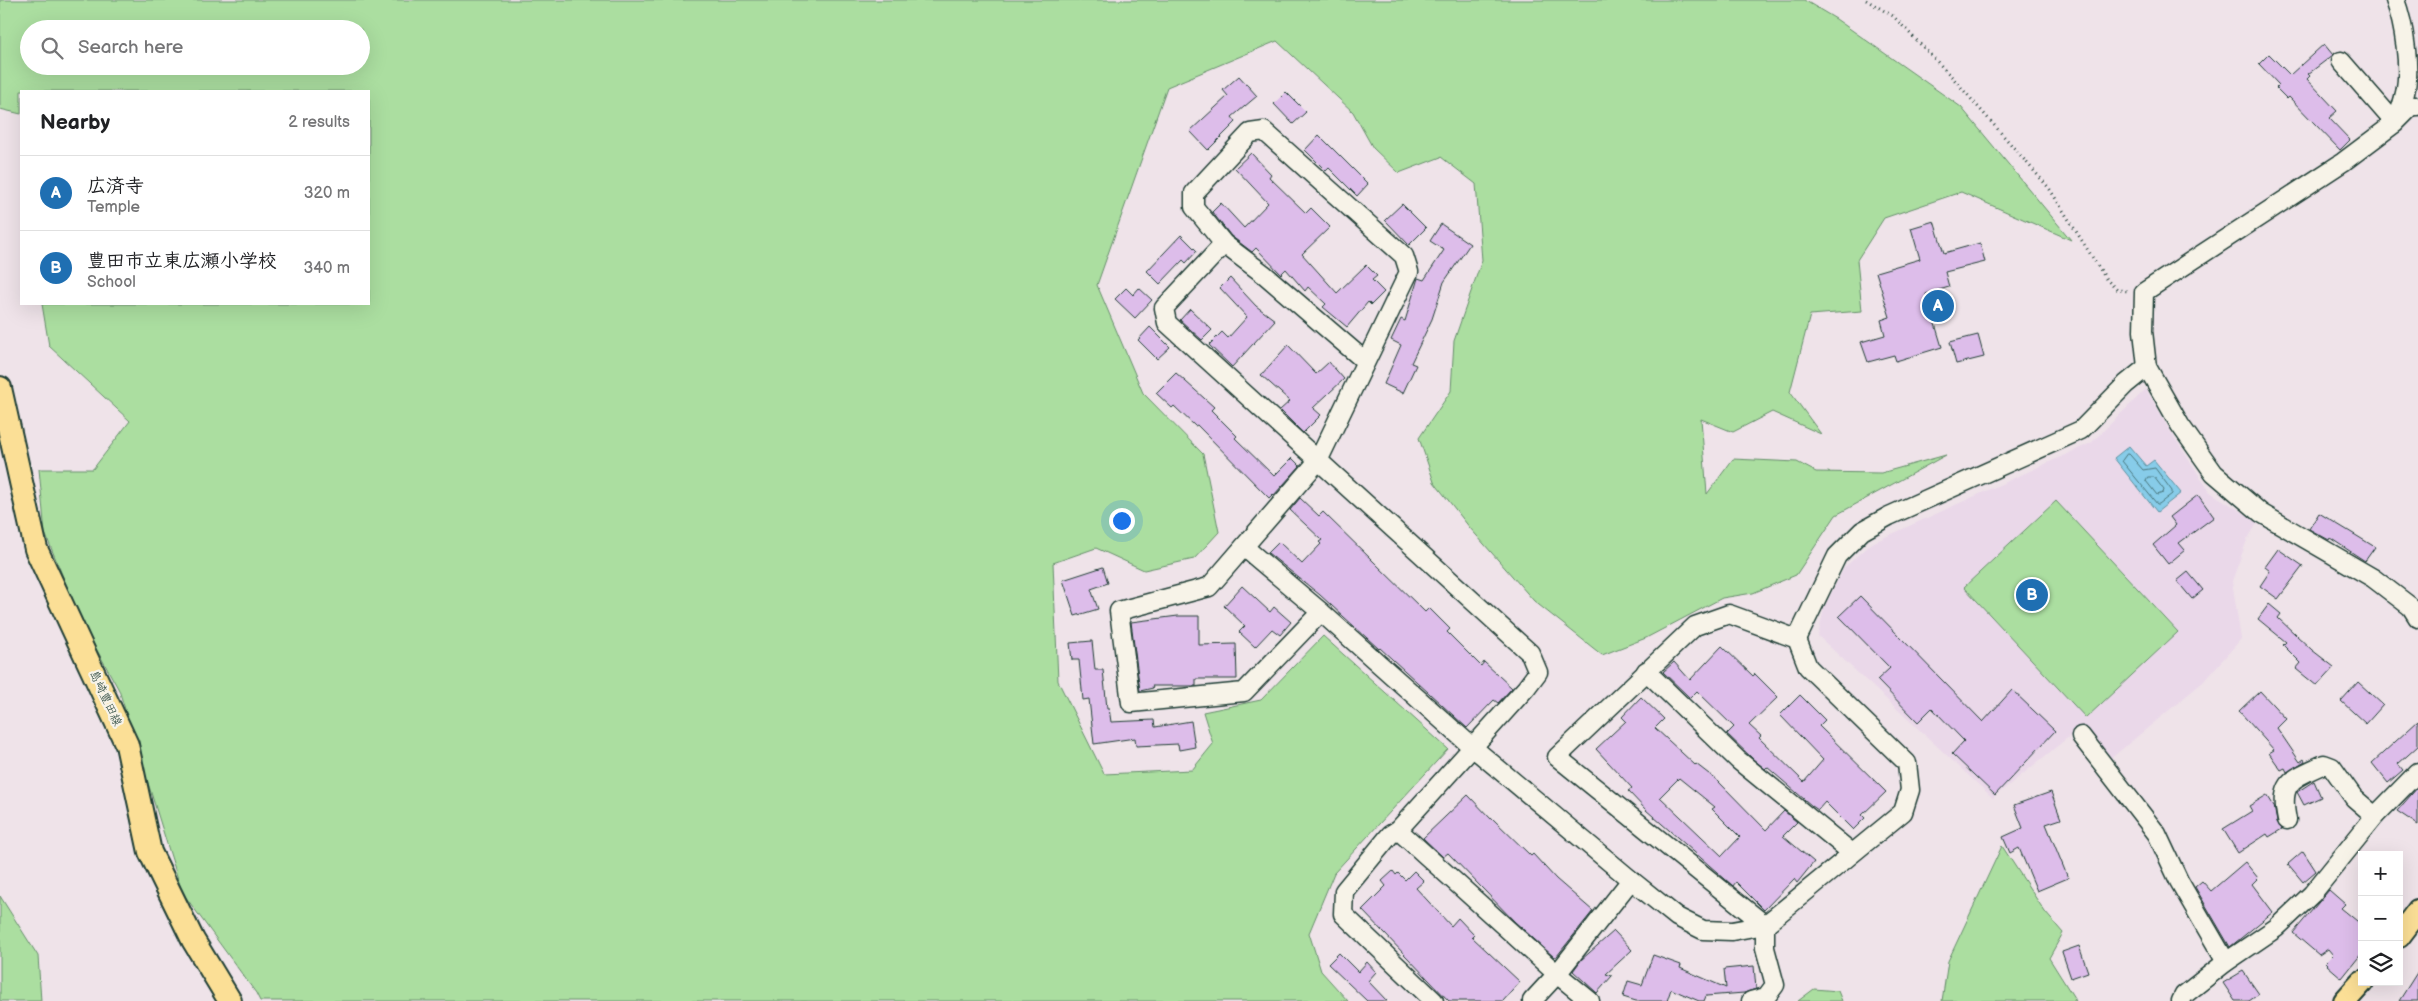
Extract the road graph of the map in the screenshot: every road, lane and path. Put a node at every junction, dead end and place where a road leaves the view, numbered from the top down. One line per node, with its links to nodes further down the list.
1 (1866, 0): 7 (path)
2 (2395, 0): 5 (street)
3 (2340, 61): 5 (street)
4 (2418, 106): 5 (street)
5 (2396, 123): 7 (street)
6 (1224, 244): 8 (street); 8 (street); 11 (street)
7 (2144, 292): 9 (street)
8 (1365, 361): 11 (street)
9 (2147, 367): 14 (street); 15 (street)
10 (0, 388): 31 (main road, 島崎豊田線)
11 (1318, 461): 12 (street); 18 (street)
12 (1244, 547): 13 (street); 13 (street)
13 (1321, 612): 18 (street)
14 (2418, 618)
15 (1797, 640): 16 (street); 23 (street)
16 (1646, 671): 23 (street); 26 (street)
17 (2081, 736): 28 (street)
18 (1471, 746): 22 (street); 24 (street)
19 (2418, 772): 20 (street)
20 (2375, 816): 21 (street); 28 (street)
21 (2287, 820)
22 (1398, 830): 29 (street); 32 (street)
23 (1852, 853): 26 (street)
24 (1631, 880): 26 (street); 29 (street)
25 (2418, 911): 27 (main road)
26 (1765, 925): 35 (street)
27 (2403, 931)
28 (2226, 962): 36 (street)
29 (1557, 974): 33 (street); 34 (street)
30 (2358, 986): 37 (main road)
31 (230, 1001)
32 (1434, 1001)
33 (1532, 1001)
34 (1590, 1001)
35 (1751, 1001)
36 (2181, 1001)
37 (2345, 1001)

